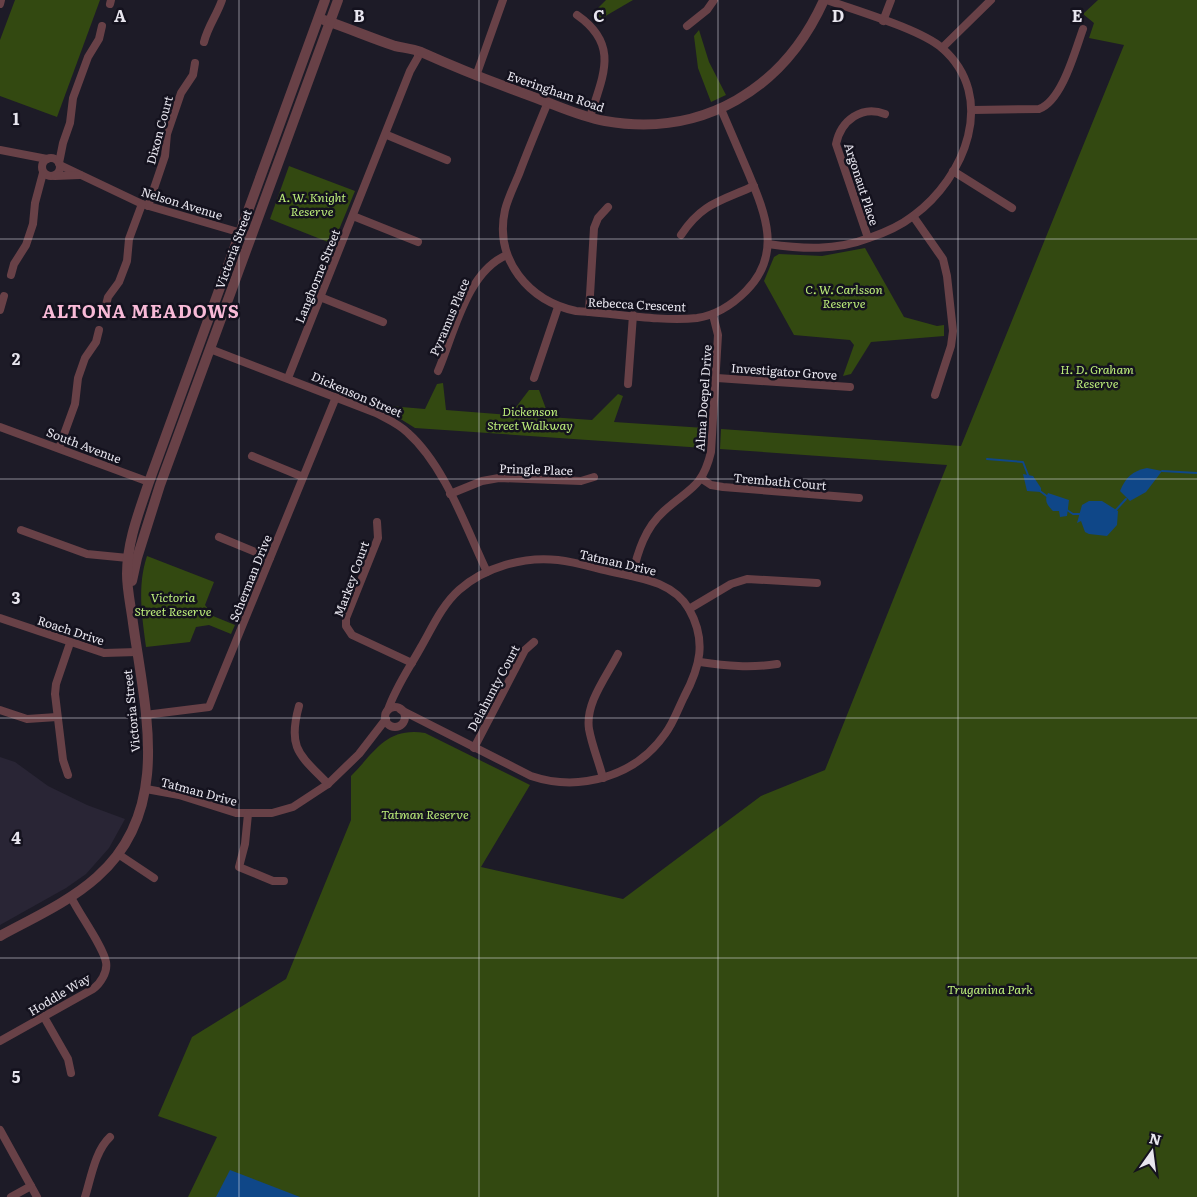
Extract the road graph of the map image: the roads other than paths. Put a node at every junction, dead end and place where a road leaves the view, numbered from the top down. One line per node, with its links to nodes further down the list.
1 (222, 0): 16 (street)
2 (325, 0): 10 (street, Victoria Street)
3 (338, 0): 12 (street, Victoria Street)
4 (503, 0): 20 (street)
5 (714, 0): 14 (street)
6 (825, 0): 11 (street); 22 (street, Everingham Road)
7 (891, 0): 11 (street)
8 (990, 0): 17 (street)
9 (577, 15): 25 (street)
10 (318, 18): 12 (street, Everingham Road); 44 (street, Victoria Street)
11 (883, 21): 17 (street)
12 (330, 22): 18 (street, Everingham Road); 46 (street, Victoria Street)
13 (102, 26): 27 (street)
14 (687, 26)
15 (1083, 29): 23 (street)
16 (204, 42)
17 (942, 48): 23 (street)
18 (417, 55): 20 (street, Everingham Road); 26 (street, Langhorne Street)
19 (196, 63): 39 (street, Dixon Court)
20 (476, 76): 21 (street, Everingham Road)
21 (548, 102): 25 (street, Everingham Road); 50 (street, Rebecca Crescent)
22 (721, 109): 25 (street, Everingham Road); 37 (street, Rebecca Crescent)
23 (973, 110): 34 (street)
24 (885, 114): 47 (street, Argonaut Place)
25 (590, 117)
26 (387, 134): 31 (street); 42 (street, Langhorne Street)
27 (63, 143): 30 (street); 32 (street)
28 (0, 150): 29 (street)
29 (20, 154): 30 (street); 33 (street)
30 (48, 159): 32 (street); 33 (street)
31 (447, 160)
32 (59, 164): 35 (street, Nelson Avenue); 36 (street)
33 (42, 170): 36 (street); 38 (street)
34 (953, 171): 41 (street); 43 (street)
35 (80, 175): 36 (street, Nelson Avenue); 39 (street, Nelson Avenue)
36 (53, 176): 38 (street)
37 (754, 186): 45 (street); 49 (street, Rebecca Crescent)
38 (40, 188): 51 (street)
39 (145, 205): 44 (street, Nelson Avenue); 55 (street, Dixon Court)
40 (608, 206): 57 (street)
41 (1012, 208)
42 (353, 216): 48 (street); 53 (street, Langhorne Street)
43 (913, 216): 47 (street); 70 (street)
44 (241, 233): 46 (street, Nelson Avenue); 62 (street, Victoria Street)
45 (681, 235)
46 (252, 236): 63 (street, Victoria Street)
47 (868, 238): 49 (street)
48 (418, 242)
49 (768, 244): 59 (street, Rebecca Crescent)
50 (507, 255): 54 (street, Rebecca Crescent); 64 (street, Pyramus Place)
51 (11, 275)
52 (4, 296): 56 (street)
53 (320, 297): 60 (street); 65 (street, Langhorne Street)
54 (558, 307): 57 (street, Rebecca Crescent); 66 (street)
55 (105, 309)
56 (0, 310)
57 (589, 312): 58 (street, Rebecca Crescent)
58 (633, 315): 59 (street, Rebecca Crescent); 68 (street)
59 (713, 315): 67 (street, Alma Doepel Drive)
60 (383, 322)
61 (99, 330): 73 (street)
62 (199, 344): 63 (street, Dickenson Street); 78 (street, Victoria Street)
63 (210, 349): 65 (street, Dickenson Street); 79 (street, Victoria Street)
64 (438, 371)
65 (288, 378): 71 (street, Dickenson Street)
66 (534, 378)
67 (717, 378): 69 (street, Investigator Grove); 77 (street, Alma Doepel Drive)
68 (628, 384)
69 (850, 386)
70 (935, 395)
71 (336, 397): 75 (street, Scherman Drive); 80 (street, Dickenson Street)
72 (0, 427): 73 (street, South Avenue)
73 (59, 448): 78 (street, South Avenue)
74 (252, 456): 75 (street)
75 (303, 477): 86 (street, Scherman Drive)
76 (594, 477): 80 (street, Pringle Place)
77 (702, 479): 81 (street, Trembath Court); 88 (street)
78 (150, 482): 79 (street, South Avenue); 85 (street, Victoria Street)
79 (160, 486): 85 (street, Victoria Street)
80 (450, 494): 87 (street, Dickenson Street)
81 (858, 498)
82 (377, 522): 97 (street, Markey Court)
83 (21, 530): 85 (street)
84 (220, 537): 86 (street)
85 (132, 558): 94 (street, Victoria Street)
86 (270, 558): 104 (street, Scherman Drive)
87 (487, 572): 88 (street, Tatman Drive); 97 (street, Tatman Drive)
88 (632, 576): 90 (street, Tatman Drive)
89 (817, 582): 90 (street)
90 (689, 609): 96 (street, Tatman Drive)
91 (0, 618): 93 (street, Roach Drive)
92 (534, 642): 111 (street, Delahunty Court)
93 (70, 643): 94 (street, Roach Drive); 105 (street)
94 (137, 652): 104 (street, Victoria Street)
95 (618, 654): 113 (street)
96 (700, 662): 98 (street); 113 (street, Tatman Drive)
97 (412, 663): 99 (street, Tatman Drive)
98 (777, 664)
99 (399, 689): 101 (street, Tatman Drive); 103 (street, Tatman Drive)
100 (299, 706): 114 (street)
101 (400, 709): 103 (street); 107 (street); 108 (street, Tatman Drive)
102 (0, 710): 105 (street)
103 (388, 710): 106 (street)
104 (145, 715): 115 (street, Victoria Street)
105 (57, 717): 112 (street)
106 (386, 719): 109 (street); 110 (street, Tatman Drive)
107 (404, 720): 108 (street, Tatman Drive); 109 (street)
108 (425, 722): 111 (street, Tatman Drive)
109 (394, 727): 110 (street, Tatman Drive)
110 (370, 740): 114 (street, Tatman Drive)
111 (474, 748): 113 (street, Tatman Drive)
112 (68, 775)
113 (603, 778)
114 (328, 784): 116 (street, Tatman Drive)
115 (146, 789): 116 (street, Tatman Drive); 117 (street, Victoria Street)
116 (248, 814): 119 (street)
117 (118, 854): 118 (street); 120 (street, Victoria Street)
118 (154, 878)
119 (284, 881)
120 (71, 897): 121 (street, Victoria Street); 122 (street, Hoddle Way)
121 (0, 936)
122 (44, 1017): 123 (street, Hoddle Way); 124 (street)
123 (0, 1041)
124 (71, 1073)
125 (0, 1130): 127 (street)
126 (110, 1137): 130 (street)
127 (31, 1186): 128 (street); 129 (street)
128 (11, 1197)
129 (37, 1197)
130 (85, 1197)

